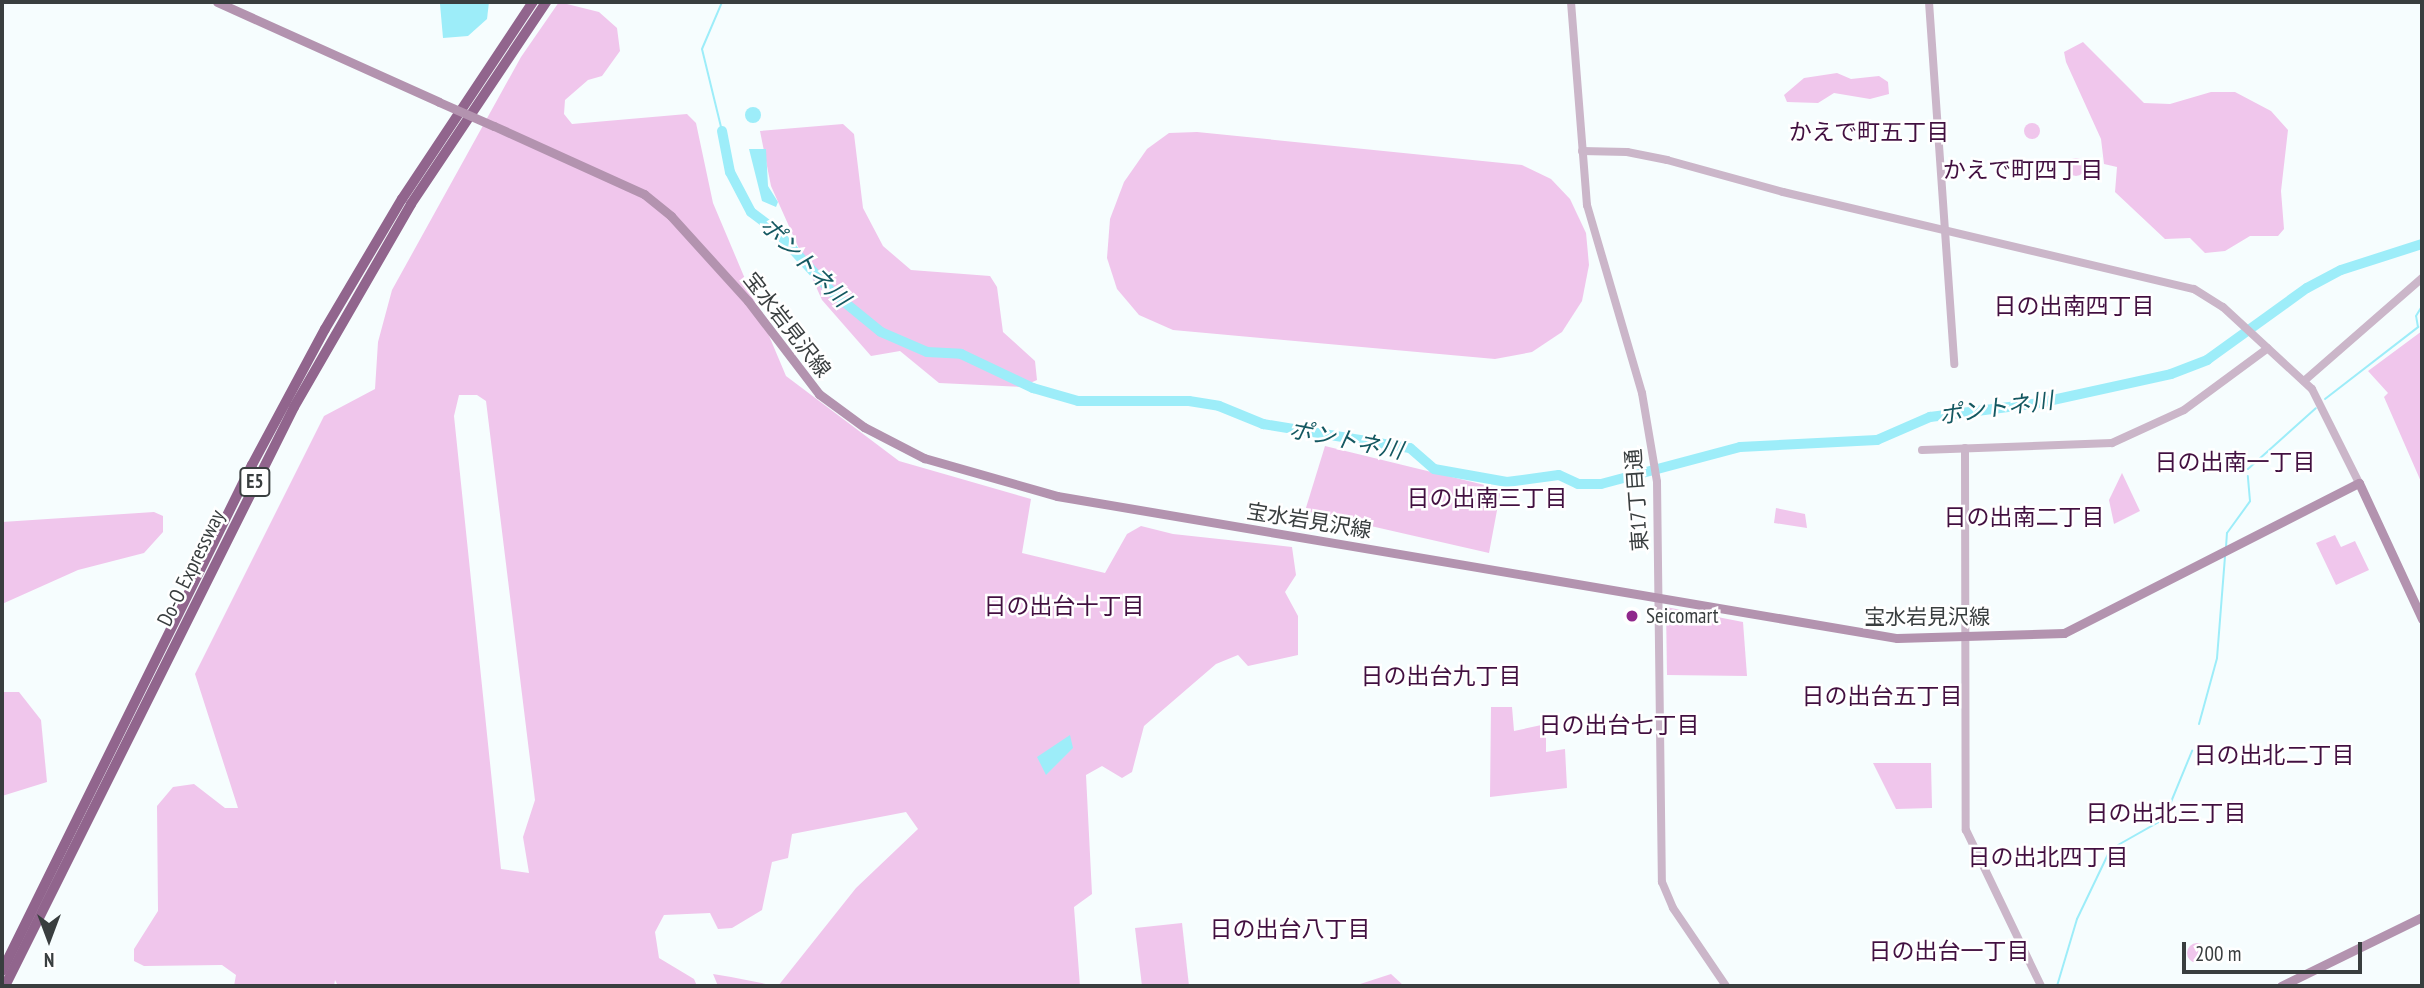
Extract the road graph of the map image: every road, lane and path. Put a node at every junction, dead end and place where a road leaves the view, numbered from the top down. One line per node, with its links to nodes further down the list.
1 (217, 2): 15 (main road, 宝水岩見沢線, bridge)
2 (533, 2): 19 (highway, Do-O Expressway / E5)
3 (546, 2): 20 (highway, Do-O Expressway / E5)
4 (1571, 2): 6 (street, 東17丁目通)
5 (1929, 2): 7 (street)
6 (1581, 151): 7 (street); 15 (street, 東17丁目通)
7 (1945, 230): 9 (street); 10 (street)
8 (2422, 278): 11 (street)
9 (2268, 348): 11 (street); 12 (street)
10 (1954, 364)
11 (2304, 381): 14 (street)
12 (1965, 448): 13 (street); 17 (street)
13 (1922, 450)
14 (2359, 483): 16 (main road); 17 (main road, 宝水岩見沢線)
15 (1659, 600): 17 (main road, 宝水岩見沢線); 21 (street, 東17丁目通)
16 (2422, 620)
17 (1965, 636): 22 (street)
18 (2422, 917): 23 (main road)
19 (2, 971)
20 (5, 986)
21 (1726, 986)
22 (2041, 986)
23 (2281, 986)

